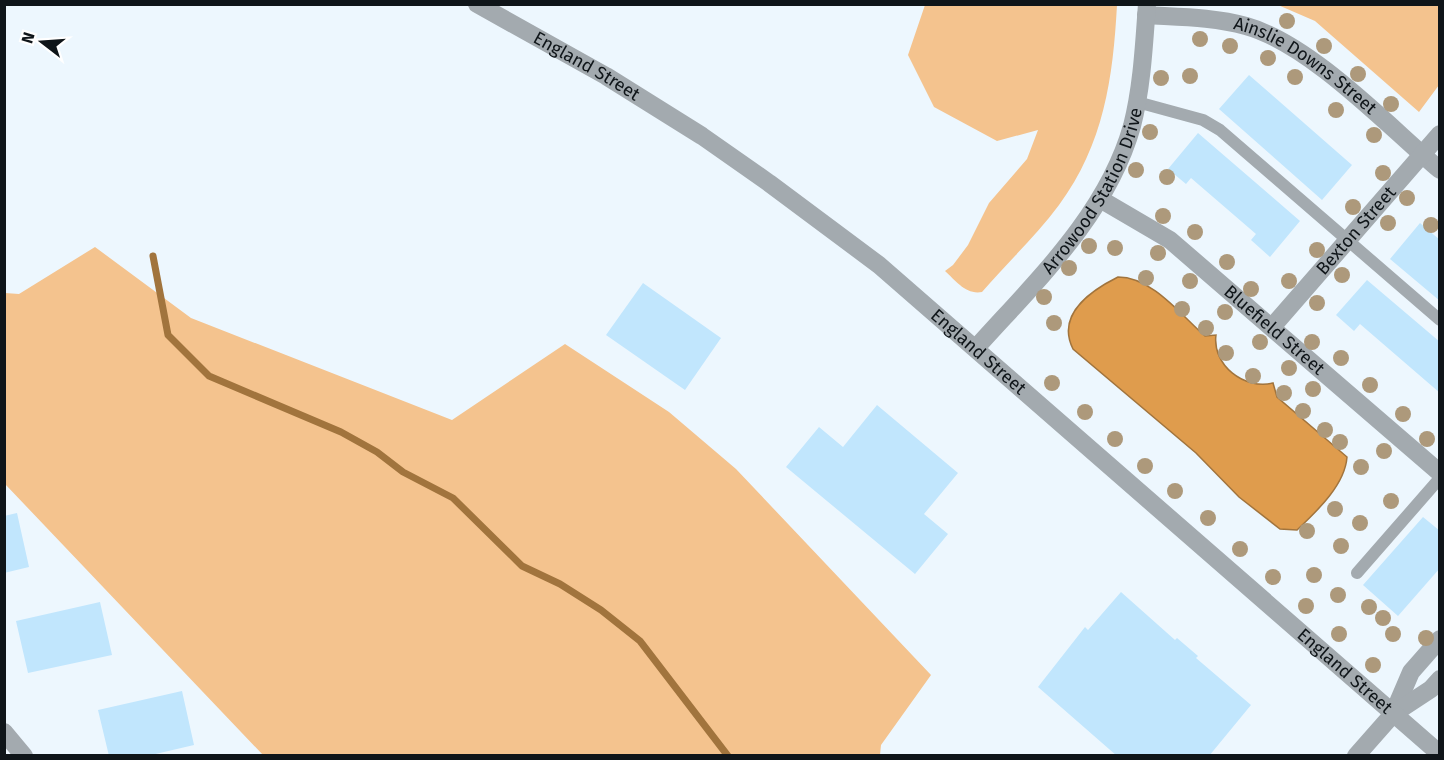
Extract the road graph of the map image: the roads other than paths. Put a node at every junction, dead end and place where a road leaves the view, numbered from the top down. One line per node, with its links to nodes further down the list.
1 (477, 4): 11 (street, England Street)
2 (1147, 10): 3 (street, Arrowood Station Drive); 5 (street, Ainslie Downs Street)
3 (1137, 102): 7 (street, Arrowood Station Drive); 8 (lane)
4 (1440, 134): 5 (street, Bexton Street)
5 (1422, 155): 6 (street, Ainslie Downs Street); 8 (street, Bexton Street)
6 (1440, 170)
7 (1100, 199): 10 (street, Bluefield Street); 11 (street, Arrowood Station Drive)
8 (1347, 239): 9 (lane); 10 (street, Bexton Street)
9 (1440, 320)
10 (1272, 327): 12 (street, Bluefield Street)
11 (976, 348): 17 (street, England Street)
12 (1440, 473)
13 (1440, 478): 14 (lane)
14 (1357, 573)
15 (1440, 639): 17 (street)
16 (1440, 679): 17 (street)
17 (1393, 714): 19 (street, England Street); 21 (street)
18 (4, 732): 20 (street)
19 (1440, 754)
20 (24, 756)
21 (1356, 756)

